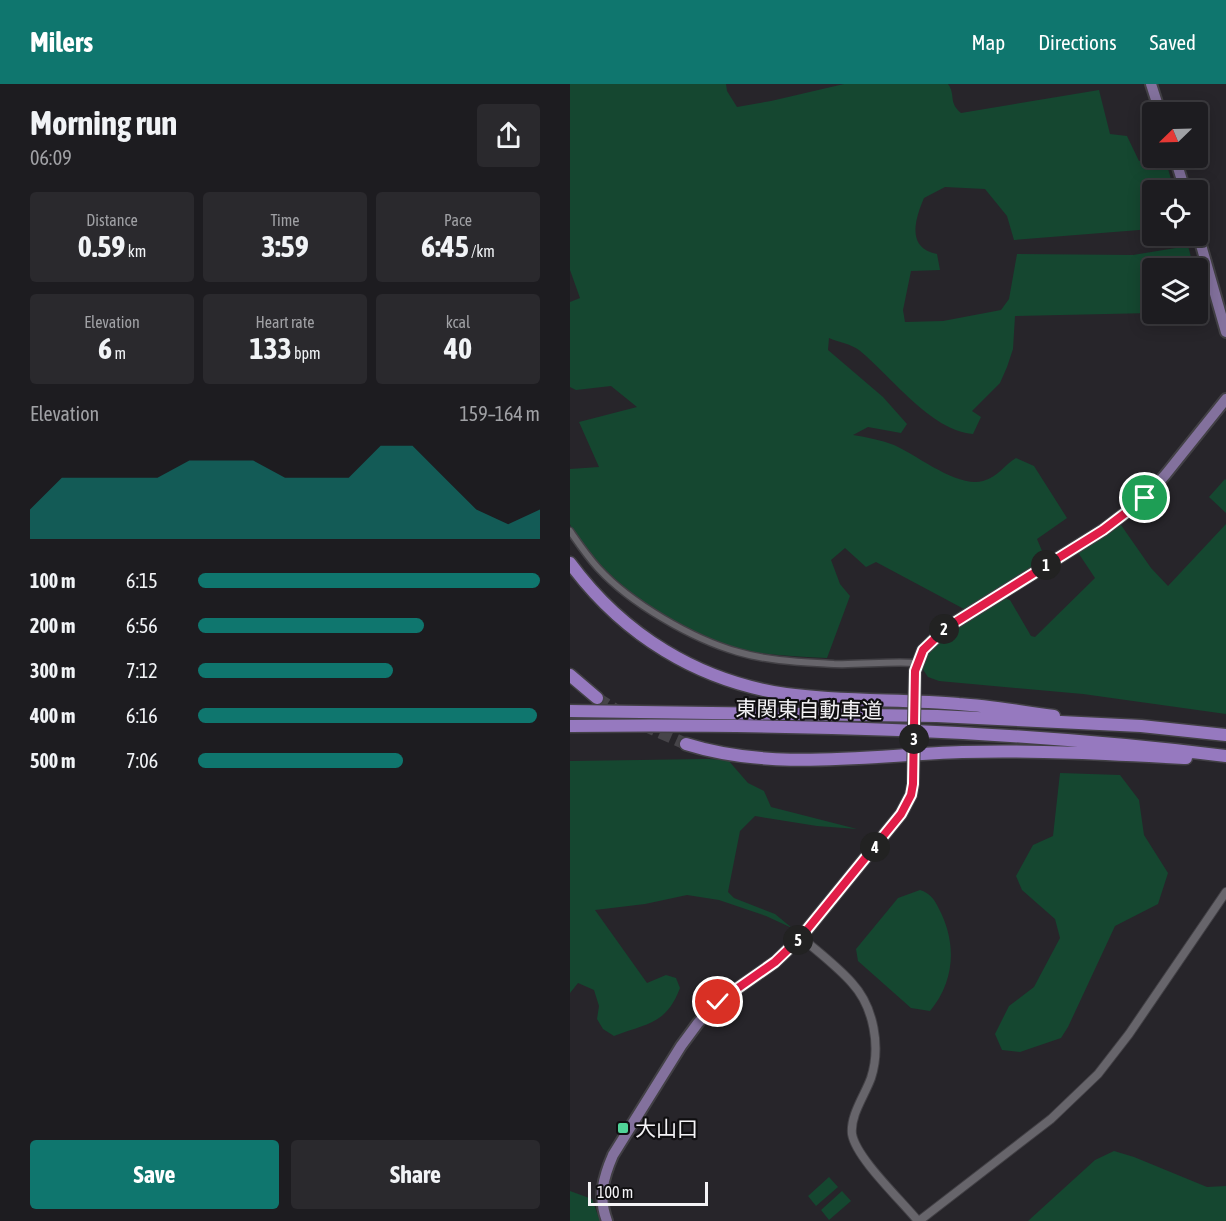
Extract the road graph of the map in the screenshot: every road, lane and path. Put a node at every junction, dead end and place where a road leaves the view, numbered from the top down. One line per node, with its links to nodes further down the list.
1 (1150, 84): 2 (main road)
2 (1156, 102)
3 (1201, 246): 4 (main road)
4 (1226, 332)
5 (1226, 399): 8 (main road)
6 (570, 531): 8 (street)
7 (570, 564): 13 (highway)
8 (916, 667): 19 (main road, bridge)
9 (570, 675): 10 (highway)
10 (597, 698)
11 (570, 711): 13 (highway, 東関東自動車道)
12 (570, 726): 16 (highway, 東関東自動車道)
13 (1141, 726): 14 (highway, 東関東自動車道)
14 (1226, 735)
15 (686, 744): 17 (highway)
16 (1226, 756)
17 (1226, 761)
18 (1226, 892): 21 (street)
19 (801, 937): 20 (main road); 21 (street)
20 (607, 1221)
21 (918, 1221)

